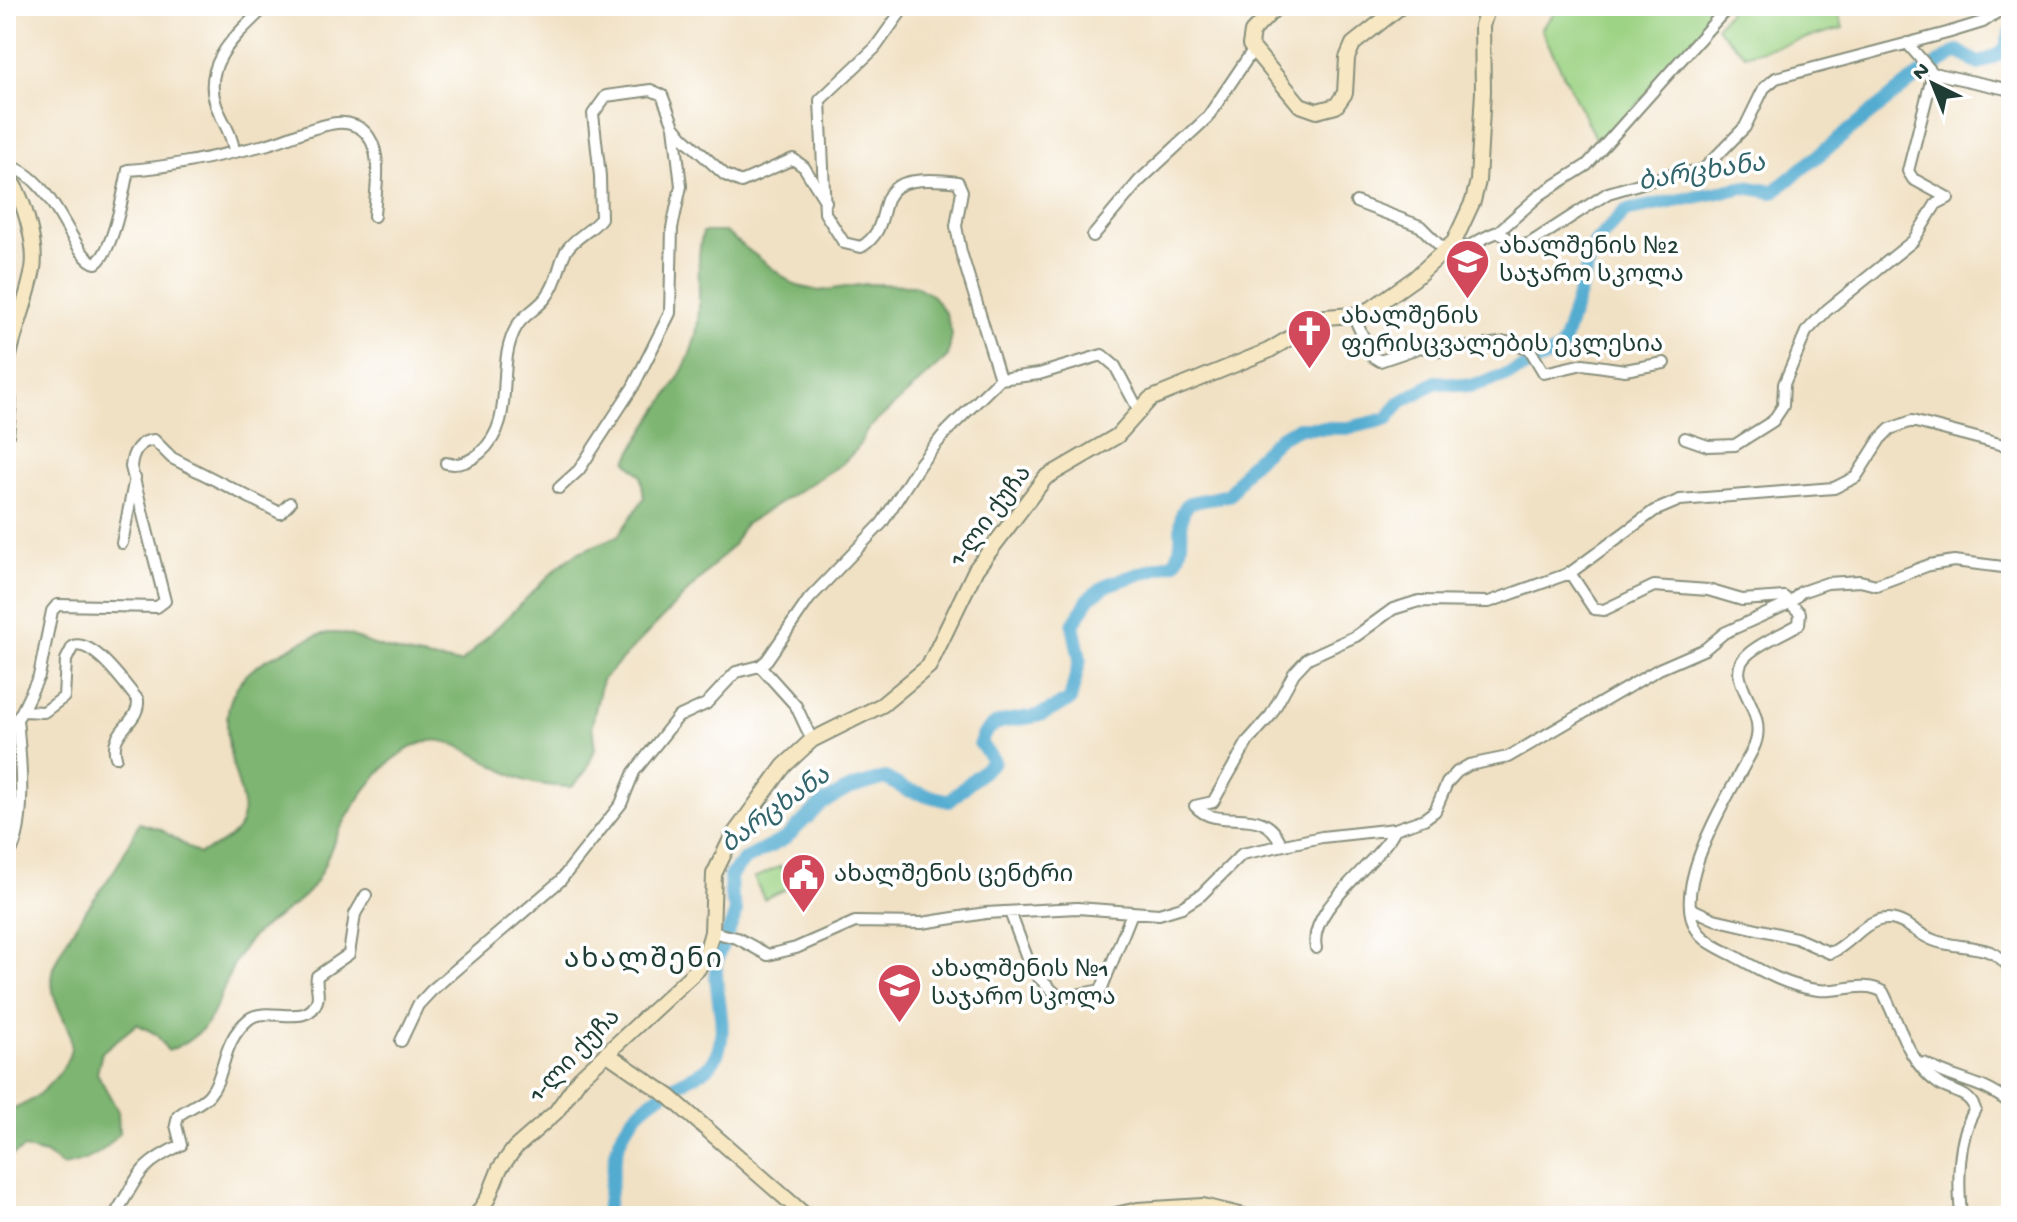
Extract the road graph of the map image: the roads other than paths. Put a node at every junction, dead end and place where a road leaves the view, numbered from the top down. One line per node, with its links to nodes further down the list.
1 (266, 6): 13 (street)
2 (905, 6): 16 (street)
3 (1277, 6): 9 (street)
4 (1401, 6): 9 (street)
5 (1488, 6): 21 (street)
6 (1729, 6): 19 (street)
7 (2006, 6): 8 (street)
8 (1907, 43): 10 (street); 19 (street)
9 (1253, 50): 20 (street)
10 (1929, 69): 11 (street); 28 (street)
11 (2011, 90)
12 (674, 126): 16 (street); 30 (street); 32 (street)
13 (234, 151): 14 (street); 18 (street)
14 (6, 165)
15 (6, 176): 24 (street)
16 (826, 202): 25 (street)
17 (1356, 202): 21 (street)
18 (374, 216)
19 (1498, 232): 21 (street)
20 (1093, 236)
21 (1443, 254): 22 (street, 1-ლი ქუჩა)
22 (1353, 315): 23 (street); 26 (street, 1-ლი ქუჩა)
23 (1664, 363)
24 (6, 378): 27 (street)
25 (1000, 379): 26 (street); 38 (street)
26 (1139, 411): 40 (street, 1-ლი ქუჩა)
27 (6, 435)
28 (1685, 438)
29 (2011, 447): 36 (street)
30 (446, 463)
31 (135, 476): 33 (street); 34 (street); 39 (street)
32 (559, 488)
33 (290, 503)
34 (122, 543)
35 (2011, 568): 37 (street)
36 (1570, 573): 37 (street); 43 (street)
37 (1790, 603): 42 (street); 46 (street)
38 (760, 666): 40 (street); 52 (street)
39 (22, 711): 41 (street); 44 (street)
40 (812, 740): 49 (street, 1-ლი ქუჩა)
41 (116, 757)
42 (1395, 829): 43 (street); 50 (street)
43 (1281, 844): 48 (street)
44 (9, 857)
45 (366, 895): 56 (street)
46 (1690, 908): 51 (street); 54 (street)
47 (1010, 912): 48 (street); 48 (street); 49 (street)
48 (1132, 913)
49 (720, 934): 53 (street, 1-ლი ქუჩა)
50 (1316, 948)
51 (2011, 971)
52 (401, 1041)
53 (606, 1053): 57 (street, 1-ლი ქუჩა); 58 (street)
54 (1920, 1061): 55 (street); 61 (street)
55 (2011, 1104)
56 (114, 1216)
57 (476, 1216)
58 (806, 1216)
59 (1111, 1216): 60 (street)
60 (1244, 1216)
61 (1961, 1216)

